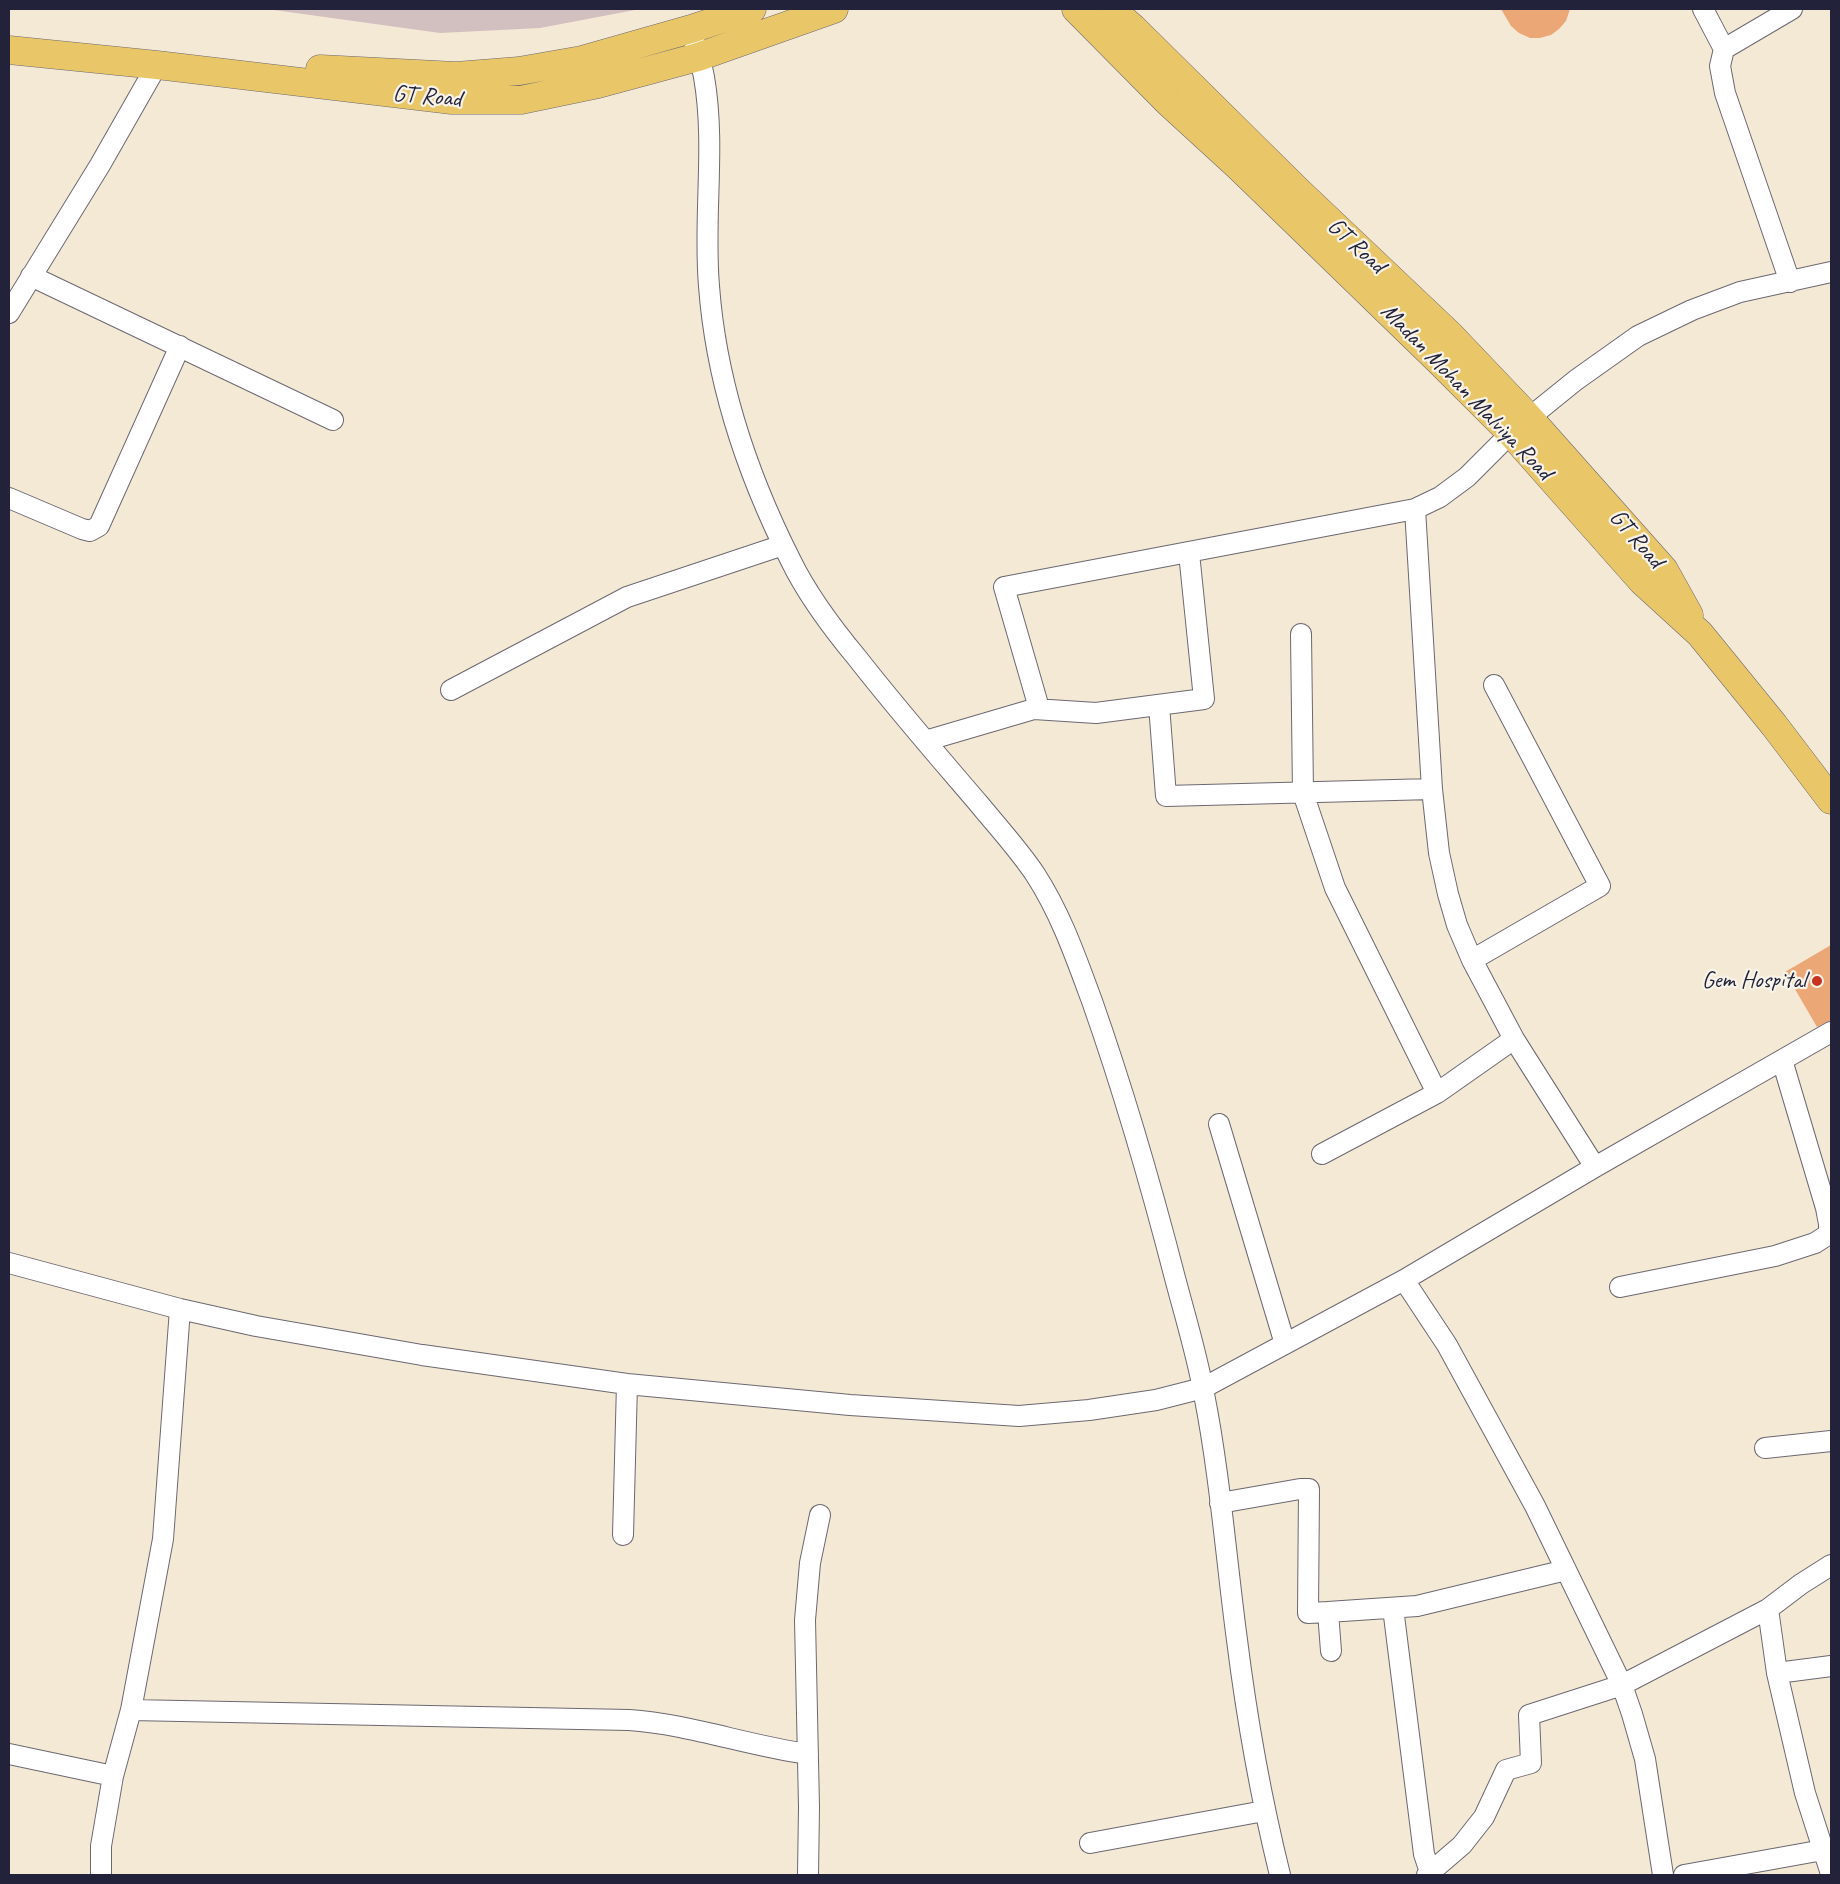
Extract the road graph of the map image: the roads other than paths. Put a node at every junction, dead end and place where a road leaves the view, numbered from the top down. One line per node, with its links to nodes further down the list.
1 (752, 9): 7 (highway, GT Road)
2 (834, 9): 11 (highway, GT Road)
3 (1076, 9): 19 (highway, Madan Mohan Malviya Road)
4 (1112, 9): 19 (highway, GT Road)
5 (1703, 9): 9 (street)
6 (1792, 9): 9 (street)
7 (691, 29): 8 (highway, GT Road); 11 (street)
8 (9, 30)
9 (1724, 49): 15 (street)
10 (9, 50): 12 (highway, GT Road)
11 (698, 57): 12 (highway, GT Road); 22 (street)
12 (157, 65): 14 (street)
13 (1831, 272): 15 (street)
14 (31, 276): 16 (street); 17 (street)
15 (1790, 282): 19 (street)
16 (9, 313)
17 (180, 346): 18 (street); 20 (street)
18 (333, 420)
19 (1520, 425): 21 (street); 32 (highway, Madan Mohan Malviya Road)
20 (9, 498)
21 (1415, 509): 23 (street); 30 (street)
22 (783, 545): 26 (street); 29 (street)
23 (1190, 553): 27 (street); 28 (street)
24 (1301, 634): 31 (street)
25 (1494, 686): 33 (street)
26 (451, 690)
27 (1159, 705): 28 (street); 31 (street)
28 (1034, 709): 29 (street)
29 (925, 741): 47 (street)
30 (1432, 789): 31 (street); 33 (street)
31 (1303, 792): 37 (street)
32 (1831, 800)
33 (1472, 960): 35 (street)
34 (1831, 1032): 36 (street)
35 (1514, 1039): 37 (street); 40 (street)
36 (1782, 1060): 40 (street); 43 (street)
37 (1436, 1093): 39 (street)
38 (1219, 1124): 45 (street)
39 (1322, 1154)
40 (1594, 1167): 42 (street)
41 (9, 1263): 44 (street)
42 (1404, 1280): 45 (street); 54 (street)
43 (1620, 1287)
44 (180, 1309): 46 (street); 62 (street)
45 (1285, 1344): 47 (street)
46 (627, 1384): 47 (street); 52 (street)
47 (1203, 1388): 50 (street)
48 (1831, 1441): 49 (street)
49 (1765, 1448)
50 (1220, 1503): 57 (street); 66 (street)
51 (820, 1515): 64 (street)
52 (623, 1535)
53 (1831, 1565): 56 (street)
54 (1566, 1570): 55 (street); 61 (street)
55 (1393, 1608): 57 (street); 70 (street)
56 (1768, 1609): 60 (street); 61 (street)
57 (1328, 1612): 58 (street)
58 (1331, 1651)
59 (1831, 1666): 60 (street)
60 (1777, 1673): 68 (street)
61 (1622, 1685): 70 (street); 75 (street)
62 (131, 1710): 64 (street); 65 (street)
63 (9, 1754): 65 (street)
64 (808, 1754): 73 (street)
65 (113, 1776): 72 (street)
66 (1264, 1811): 67 (street); 74 (street)
67 (1090, 1843)
68 (1824, 1850): 69 (street); 71 (street)
69 (1761, 1869): 76 (street)
70 (1428, 1874)
71 (1831, 1874)
72 (101, 1875)
73 (808, 1875)
74 (1280, 1875)
75 (1663, 1875)
76 (1684, 1875)

